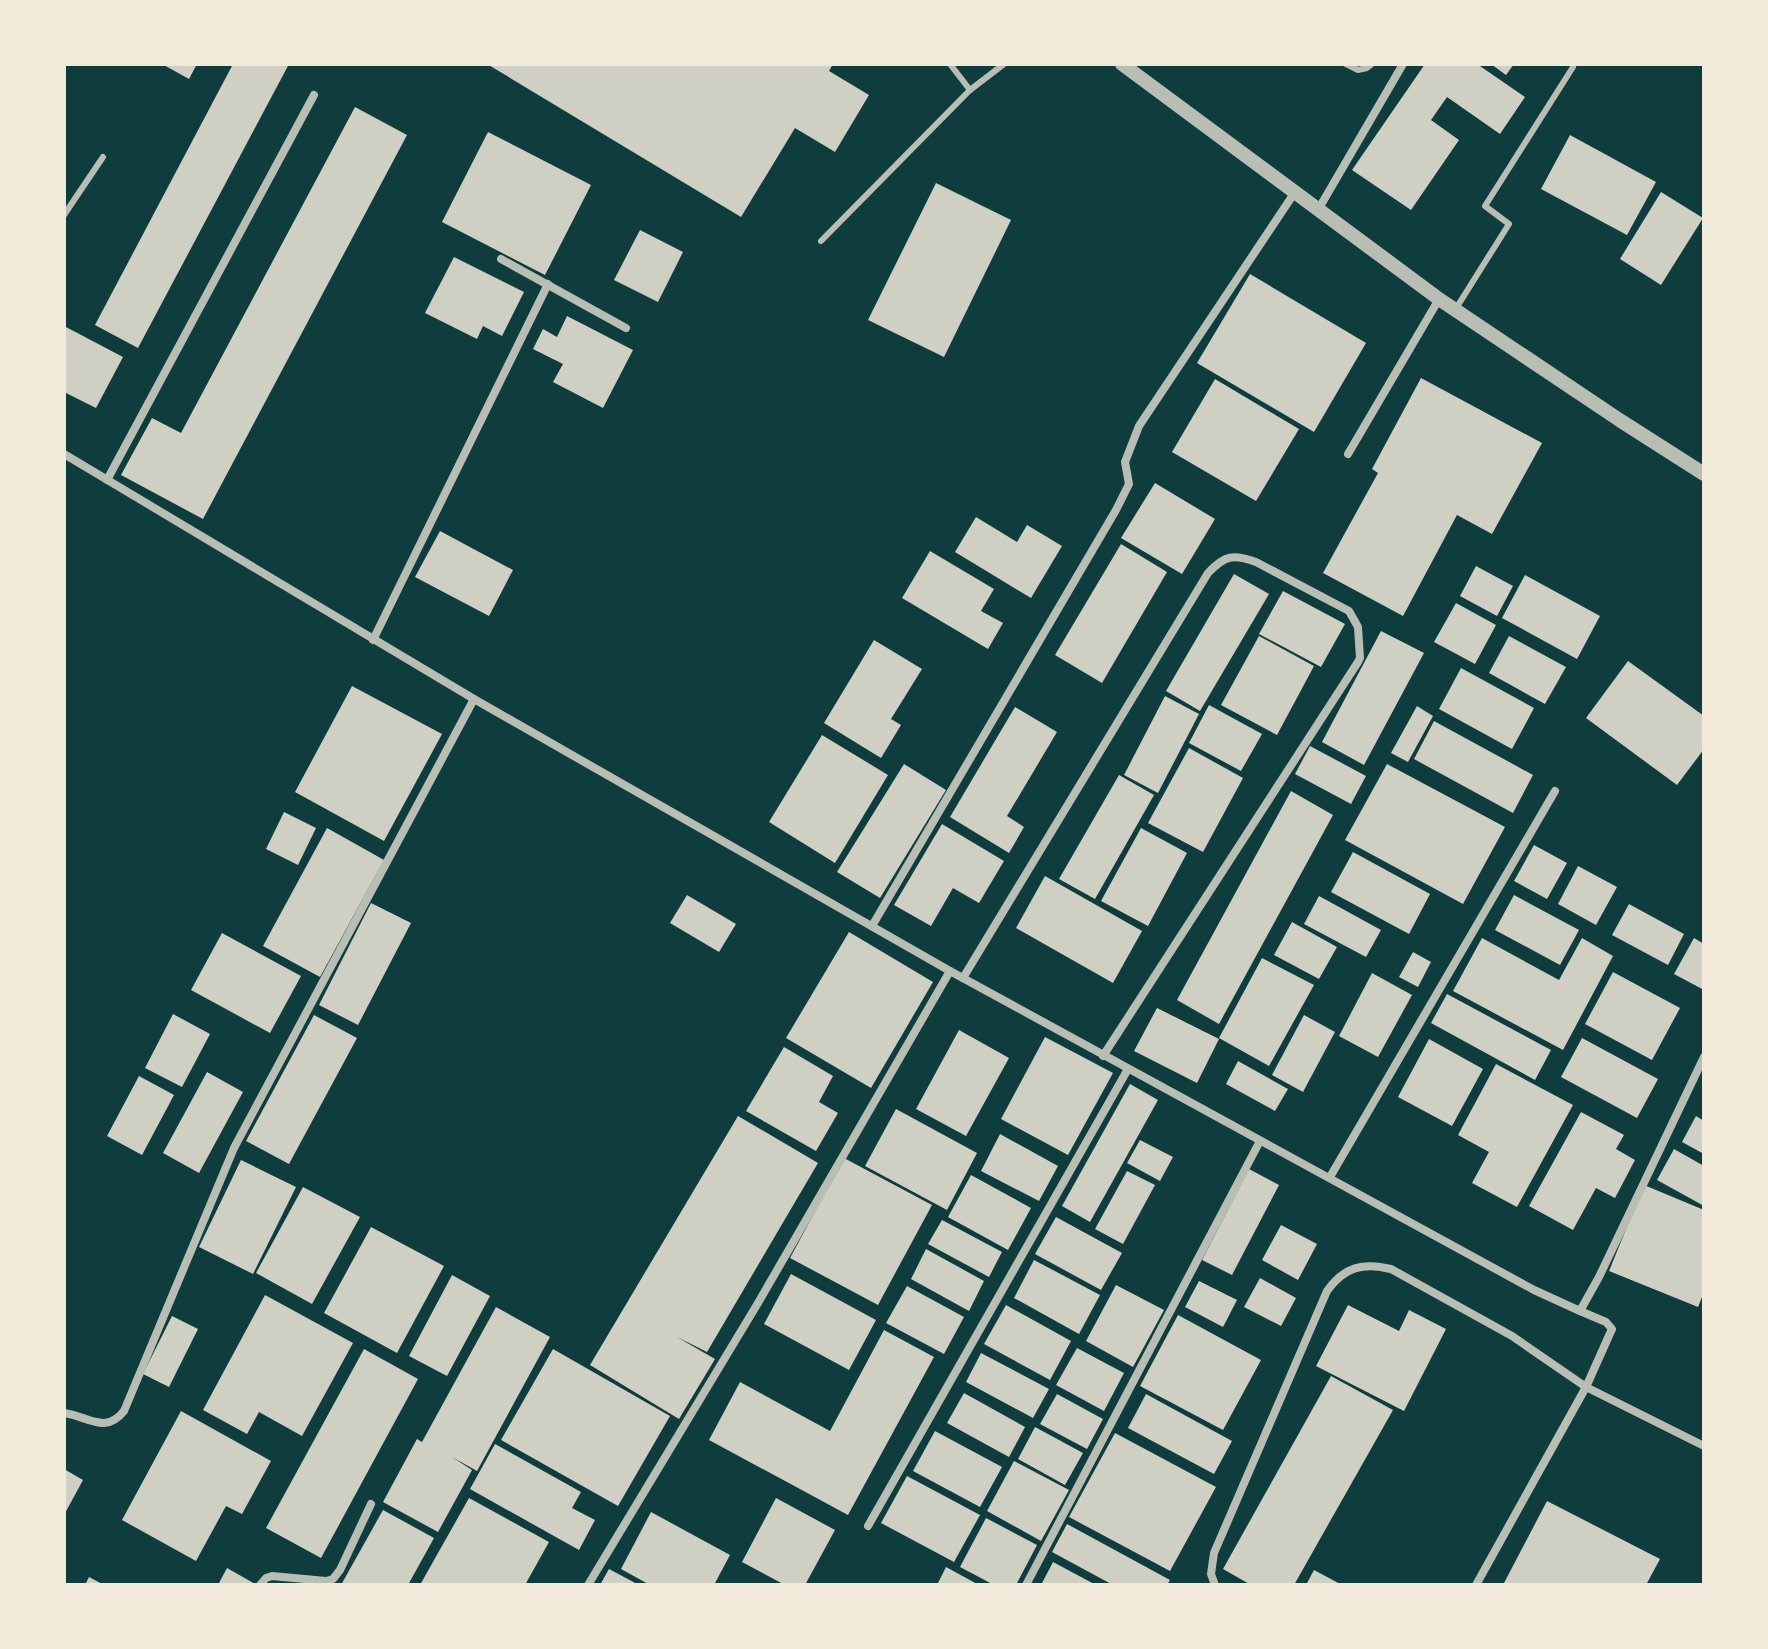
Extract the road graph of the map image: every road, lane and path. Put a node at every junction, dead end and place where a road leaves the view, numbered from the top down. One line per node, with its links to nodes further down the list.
1 (950, 64): 8 (lane)
2 (1004, 64): 8 (lane)
3 (1122, 64): 11 (street)
4 (1346, 64): 5 (lane)
5 (1372, 64)
6 (1403, 64): 12 (street)
7 (1573, 67): 18 (lane)
8 (970, 90): 14 (lane)
9 (314, 95): 23 (street)
10 (103, 157): 13 (lane)
11 (1295, 192): 12 (street); 27 (street)
12 (1318, 210): 17 (street)
13 (64, 215)
14 (821, 241)
15 (501, 259): 16 (street)
16 (548, 284): 19 (street); 24 (street)
17 (1439, 299): 18 (street); 21 (street)
18 (1455, 310): 22 (street)
19 (626, 328)
20 (64, 454): 23 (street)
21 (1348, 454)
22 (1704, 474)
23 (107, 480): 24 (street)
24 (373, 640): 25 (street)
25 (474, 699): 27 (street); 37 (street)
26 (1555, 791): 34 (street)
27 (872, 926): 28 (street)
28 (950, 971): 29 (street); 42 (street)
29 (963, 978): 30 (street); 30 (street)
30 (1103, 1056): 32 (street)
31 (1704, 1057): 35 (street)
32 (1128, 1069): 33 (street); 40 (street)
33 (1260, 1141): 34 (street); 43 (street)
34 (1330, 1177): 35 (street)
35 (1580, 1311): 36 (street)
36 (1586, 1387): 38 (street); 44 (street); 45 (street)
37 (64, 1413)
38 (1704, 1446)
39 (371, 1504): 41 (street)
40 (868, 1526)
41 (260, 1585)
42 (588, 1585)
43 (1026, 1585)
44 (1215, 1585)
45 (1476, 1585)

